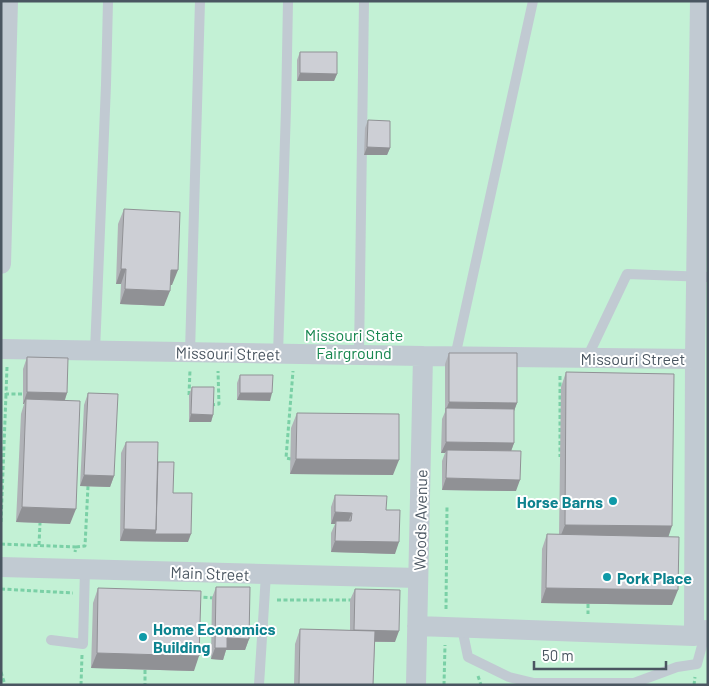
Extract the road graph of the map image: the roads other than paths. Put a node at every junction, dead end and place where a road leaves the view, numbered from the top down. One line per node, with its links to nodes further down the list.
1 (8, 1): 8 (street)
2 (108, 1): 14 (lane)
3 (200, 1): 15 (lane)
4 (288, 1): 16 (lane)
5 (364, 1): 17 (lane)
6 (533, 1): 19 (lane)
7 (700, 1): 9 (street)
8 (3, 99): 10 (street)
9 (703, 152): 11 (street)
10 (1, 264)
11 (702, 277): 12 (street); 20 (lane)
12 (702, 321): 21 (street)
13 (4, 349): 14 (street, Missouri Street)
14 (95, 351): 15 (street, Missouri Street)
15 (190, 352): 16 (street, Missouri Street)
16 (286, 354): 17 (street, Missouri Street)
17 (359, 355): 18 (street, Missouri Street)
18 (423, 356): 19 (street, Missouri Street); 26 (street, Woods Avenue)
19 (455, 357): 20 (street, Missouri Street)
20 (587, 358): 21 (street, Missouri Street)
21 (695, 359): 22 (street)
22 (701, 412): 29 (street)
23 (1, 567): 24 (street, Main Street)
24 (85, 570): 25 (street, Main Street); 30 (lane)
25 (266, 574): 26 (street, Main Street); 31 (lane)
26 (418, 578): 27 (street, Woods Avenue)
27 (417, 626): 28 (street); 32 (street, Woods Avenue)
28 (454, 627): 29 (street); 29 (lane)
29 (703, 632)
30 (51, 640)
31 (260, 685)
32 (416, 685)

